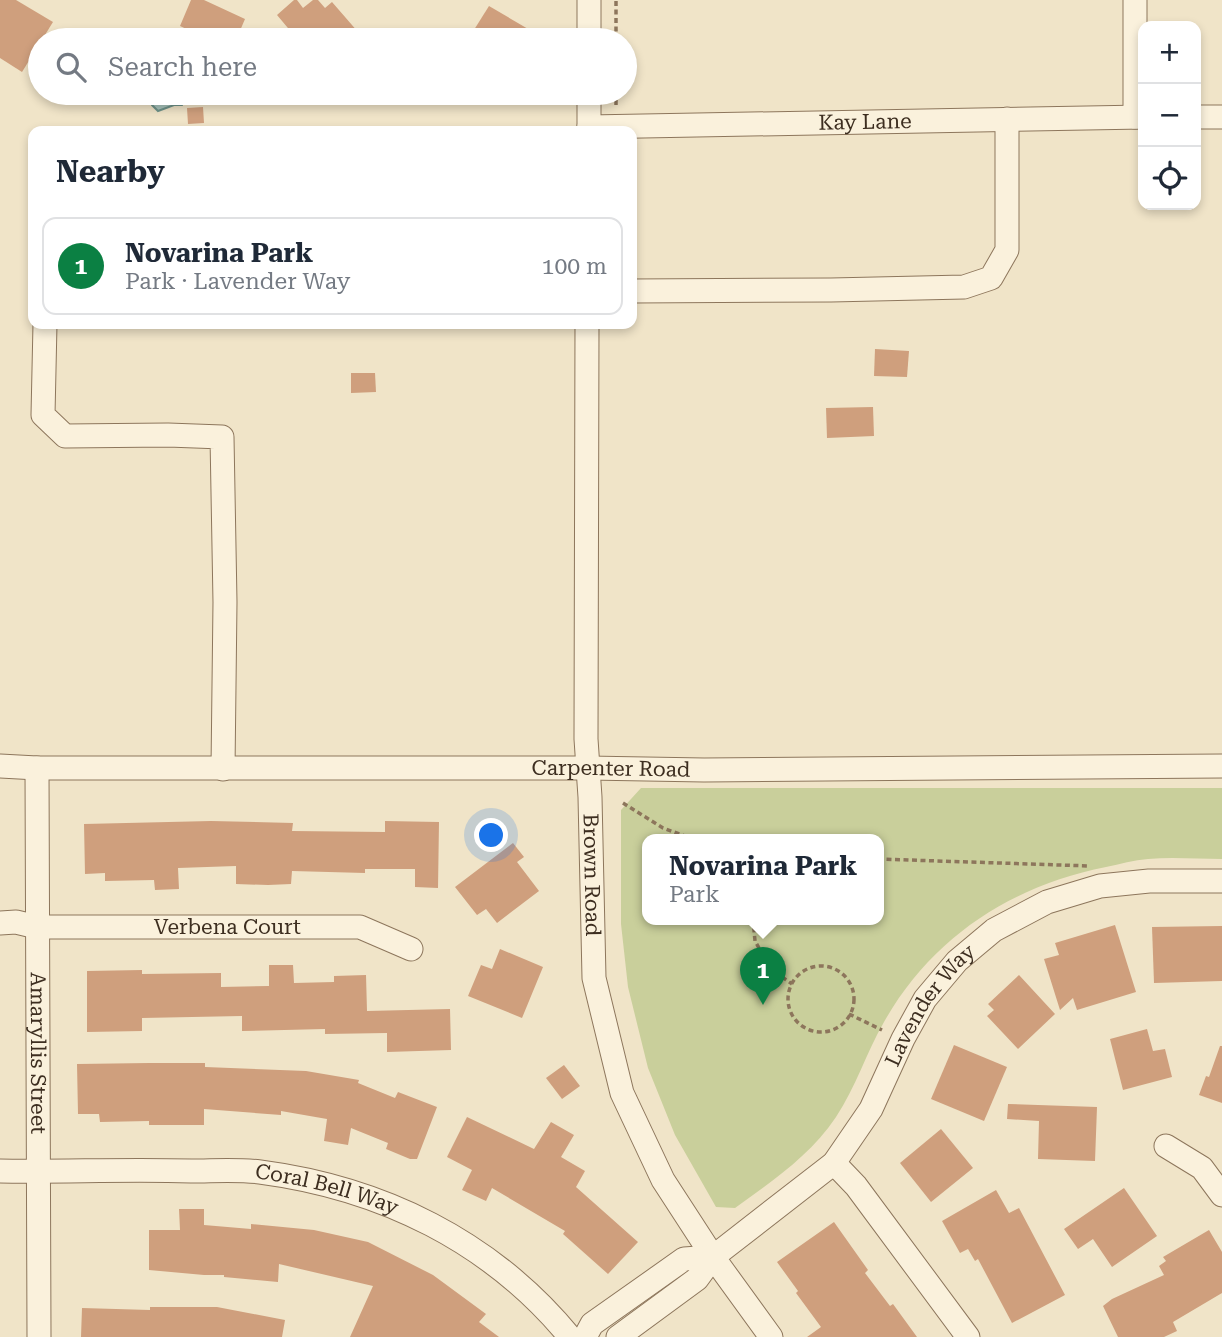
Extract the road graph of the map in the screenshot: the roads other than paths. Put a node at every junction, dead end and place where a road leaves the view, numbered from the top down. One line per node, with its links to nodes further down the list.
1 (589, 0): 3 (street)
2 (1135, 0): 4 (street)
3 (589, 28)
4 (1138, 88)
5 (589, 105): 10 (street)
6 (1138, 117): 9 (street, Kay Lane)
7 (1201, 117): 8 (street)
8 (1222, 117)
9 (1007, 119): 11 (street, Kay Lane); 12 (street)
10 (589, 126)
11 (637, 128)
12 (637, 290)
13 (45, 329): 19 (street)
14 (587, 329): 18 (street, Brown Road)
15 (0, 766): 17 (street, Carpenter Road)
16 (1222, 766): 18 (street, Carpenter Road)
17 (37, 768): 19 (street, Carpenter Road); 22 (street, Amaryllis Street)
18 (588, 768): 19 (street, Carpenter Road); 29 (street, Brown Road)
19 (223, 769)
20 (1222, 881): 25 (street, Lavender Way)
21 (0, 923): 22 (street, Verbena Court)
22 (37, 927): 23 (street, Verbena Court); 27 (street, Amaryllis Street)
23 (411, 949)
24 (1166, 1146): 28 (street)
25 (834, 1163): 29 (street, Lavender Way); 35 (street)
26 (0, 1171): 27 (street, Coral Bell Way)
27 (39, 1171): 30 (street, Amaryllis Street); 31 (street, Coral Bell Way)
28 (1222, 1195)
29 (713, 1257): 32 (street, Lavender Way); 33 (street, Lavender Way); 34 (street, Brown Road)
30 (39, 1337)
31 (570, 1337)
32 (585, 1337)
33 (618, 1337)
34 (771, 1337)
35 (968, 1337)

